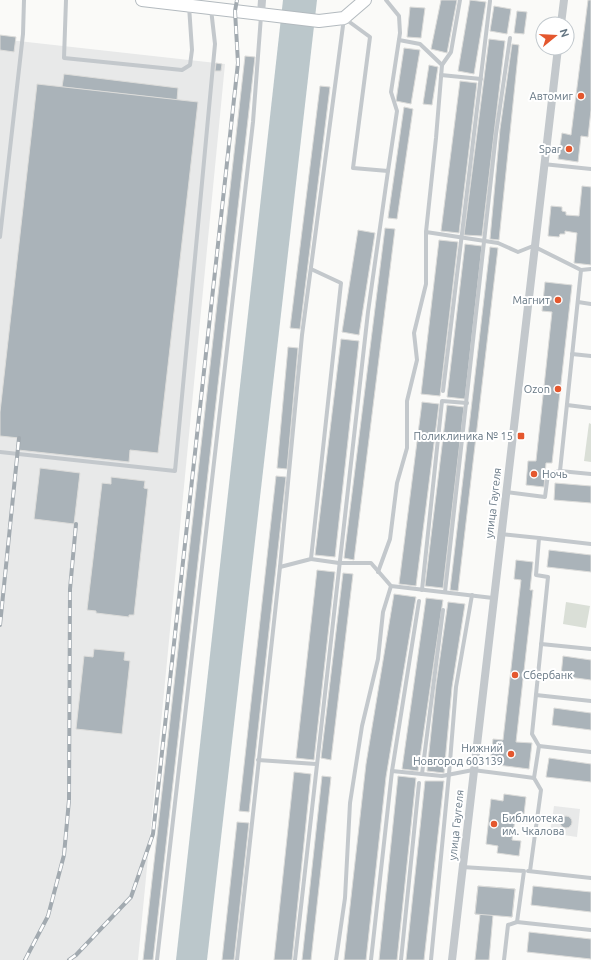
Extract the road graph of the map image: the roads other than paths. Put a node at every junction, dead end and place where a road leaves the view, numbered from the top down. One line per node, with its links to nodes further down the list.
1 (24, 0): 25 (lane)
2 (66, 0): 10 (lane)
3 (142, 0): 10 (street)
4 (262, 0): 12 (street)
5 (365, 0): 14 (street)
6 (386, 0): 16 (lane)
7 (460, 0): 18 (lane)
8 (564, 0): 13 (street)
9 (490, 1): 20 (lane)
10 (183, 4): 11 (street)
11 (209, 7): 12 (street); 40 (lane)
12 (265, 15): 14 (street); 78 (lane)
13 (562, 16)
14 (344, 18): 23 (lane); 29 (lane)
15 (510, 38): 27 (lane)
16 (399, 40): 18 (lane); 23 (lane)
17 (557, 56): 21 (street, улица Гаугеля)
18 (442, 66): 19 (lane)
19 (441, 75): 20 (lane); 24 (lane)
20 (481, 79): 26 (lane)
21 (543, 164): 22 (lane); 28 (street, улица Гаугеля)
22 (591, 169)
23 (388, 171): 48 (lane)
24 (426, 232): 26 (lane); 50 (lane)
25 (0, 237)
26 (462, 238): 27 (lane); 36 (lane)
27 (485, 241): 28 (lane); 37 (lane)
28 (533, 246): 31 (lane); 43 (street, улица Гаугеля)
29 (311, 269): 47 (lane); 49 (lane)
30 (591, 269): 31 (lane)
31 (581, 270): 32 (lane)
32 (578, 302): 33 (lane); 34 (lane)
33 (591, 304)
34 (572, 354): 35 (lane); 38 (lane)
35 (591, 356)
36 (443, 391)
37 (467, 403): 52 (lane); 53 (lane)
38 (567, 405): 39 (lane); 41 (lane)
39 (591, 408)
40 (0, 452)
41 (560, 471): 42 (lane); 43 (lane)
42 (591, 474)
43 (505, 492): 44 (street, улица Гаугеля)
44 (501, 534): 45 (lane); 55 (street, улица Гаугеля)
45 (539, 538): 46 (lane); 58 (lane)
46 (591, 544)
47 (311, 559): 48 (lane); 49 (lane)
48 (339, 563): 50 (lane); 65 (lane)
49 (280, 567): 64 (lane)
50 (378, 572): 51 (lane)
51 (391, 586): 52 (lane); 81 (lane)
52 (422, 590): 53 (lane)
53 (445, 592): 54 (lane)
54 (472, 595): 55 (lane); 69 (lane)
55 (493, 598): 66 (street, улица Гаугеля)
56 (419, 600): 67 (lane)
57 (443, 610): 68 (lane)
58 (542, 644): 59 (lane); 60 (lane)
59 (591, 649)
60 (536, 695): 61 (lane); 62 (lane)
61 (591, 701)
62 (539, 746): 63 (lane); 70 (lane)
63 (591, 752)
64 (258, 760): 65 (lane); 79 (lane)
65 (316, 764): 80 (lane)
66 (473, 770): 69 (lane); 70 (lane); 72 (street, улица Гаугеля)
67 (392, 771): 68 (lane); 82 (lane)
68 (422, 774): 69 (lane)
69 (449, 774): 84 (lane)
70 (534, 778): 73 (lane)
71 (419, 783): 83 (lane)
72 (462, 867): 74 (lane); 85 (street, улица Гаугеля)
73 (530, 871): 74 (lane); 75 (lane)
74 (524, 872): 76 (lane)
75 (591, 878)
76 (517, 922): 77 (lane); 86 (lane)
77 (591, 930)
78 (157, 960)
79 (237, 960)
80 (295, 960)
81 (336, 960)
82 (372, 960)
83 (401, 960)
84 (431, 960)
85 (452, 960)
86 (504, 960)

